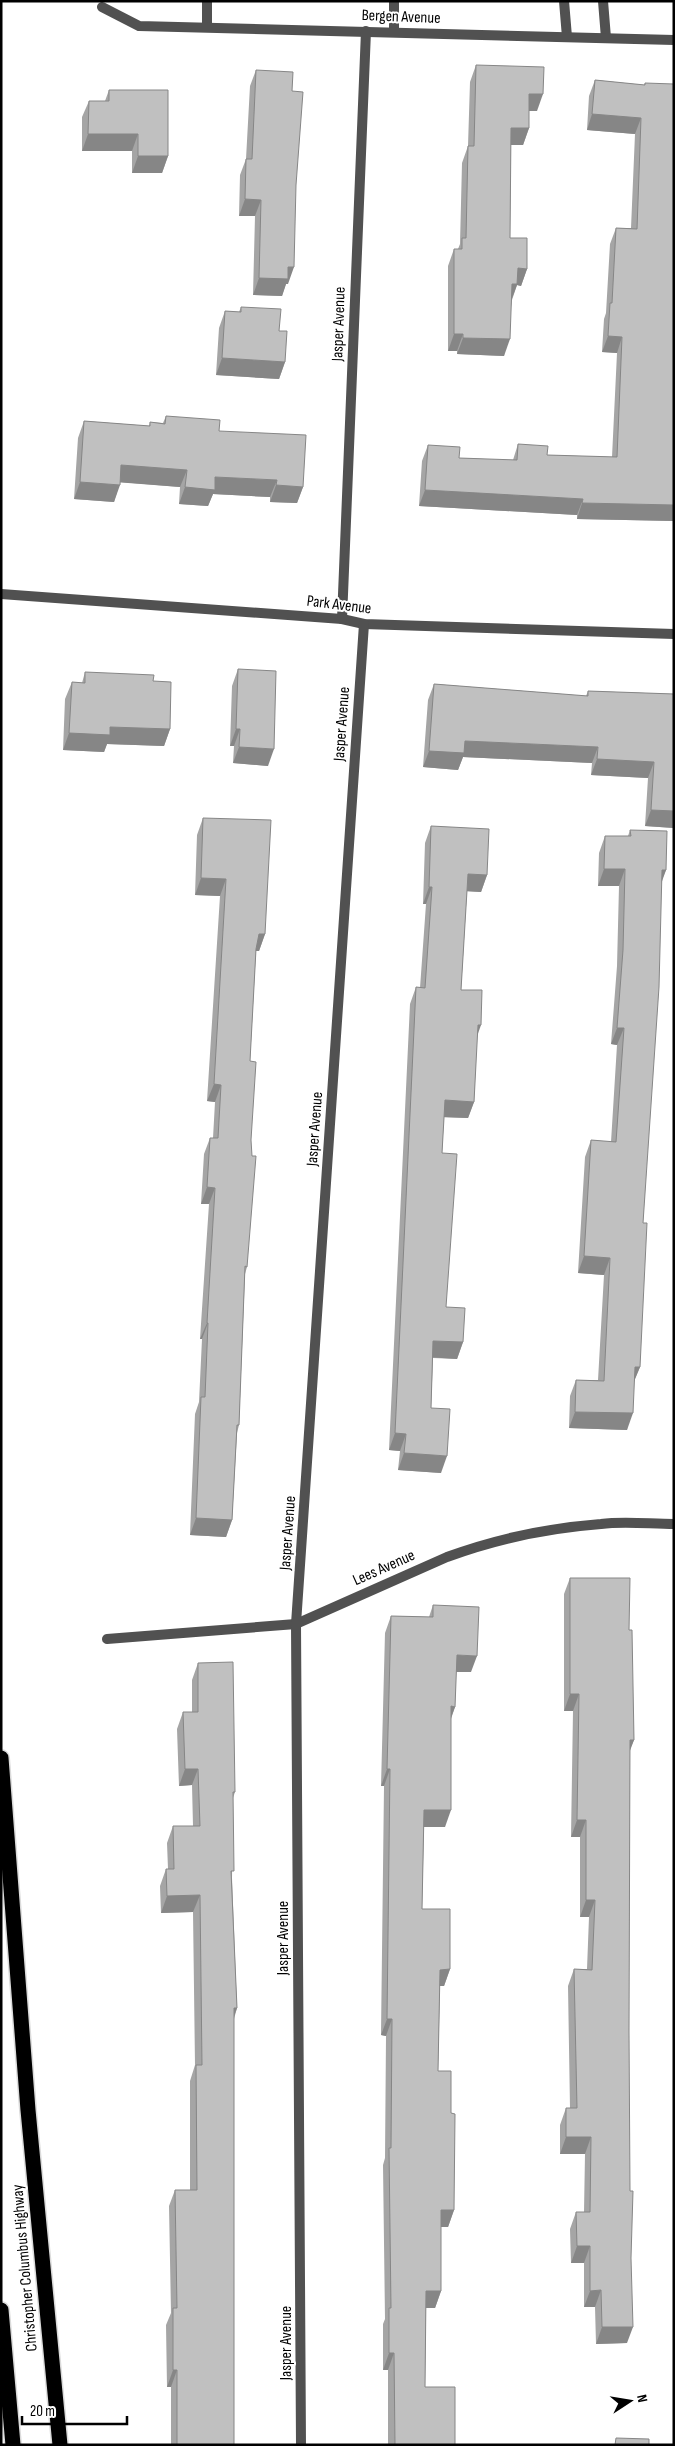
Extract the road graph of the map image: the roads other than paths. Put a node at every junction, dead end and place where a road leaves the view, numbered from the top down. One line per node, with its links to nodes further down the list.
1 (207, 1): 6 (street)
2 (394, 1): 8 (street)
3 (564, 1): 9 (street)
4 (603, 1): 10 (street)
5 (102, 7): 6 (street, Bergen Avenue)
6 (207, 26): 7 (street, Bergen Avenue)
7 (366, 30): 8 (street, Bergen Avenue); 13 (street, Jasper Avenue)
8 (394, 32): 9 (street, Bergen Avenue)
9 (567, 37): 10 (street, Bergen Avenue)
10 (606, 38): 11 (street, Bergen Avenue)
11 (674, 40)
12 (1, 594): 13 (street, Park Avenue)
13 (342, 619): 14 (street, Park Avenue)
14 (364, 624): 15 (street, Park Avenue); 17 (street, Jasper Avenue)
15 (674, 634)
16 (674, 1524): 17 (street, Lees Avenue)
17 (296, 1624): 18 (street, Lees Avenue); 23 (street, Jasper Avenue)
18 (107, 1639)
19 (1, 1758): 22 (highway, Christopher Columbus Highway)
20 (1, 2310): 21 (highway)
21 (13, 2445)
22 (60, 2445)
23 (301, 2445)

